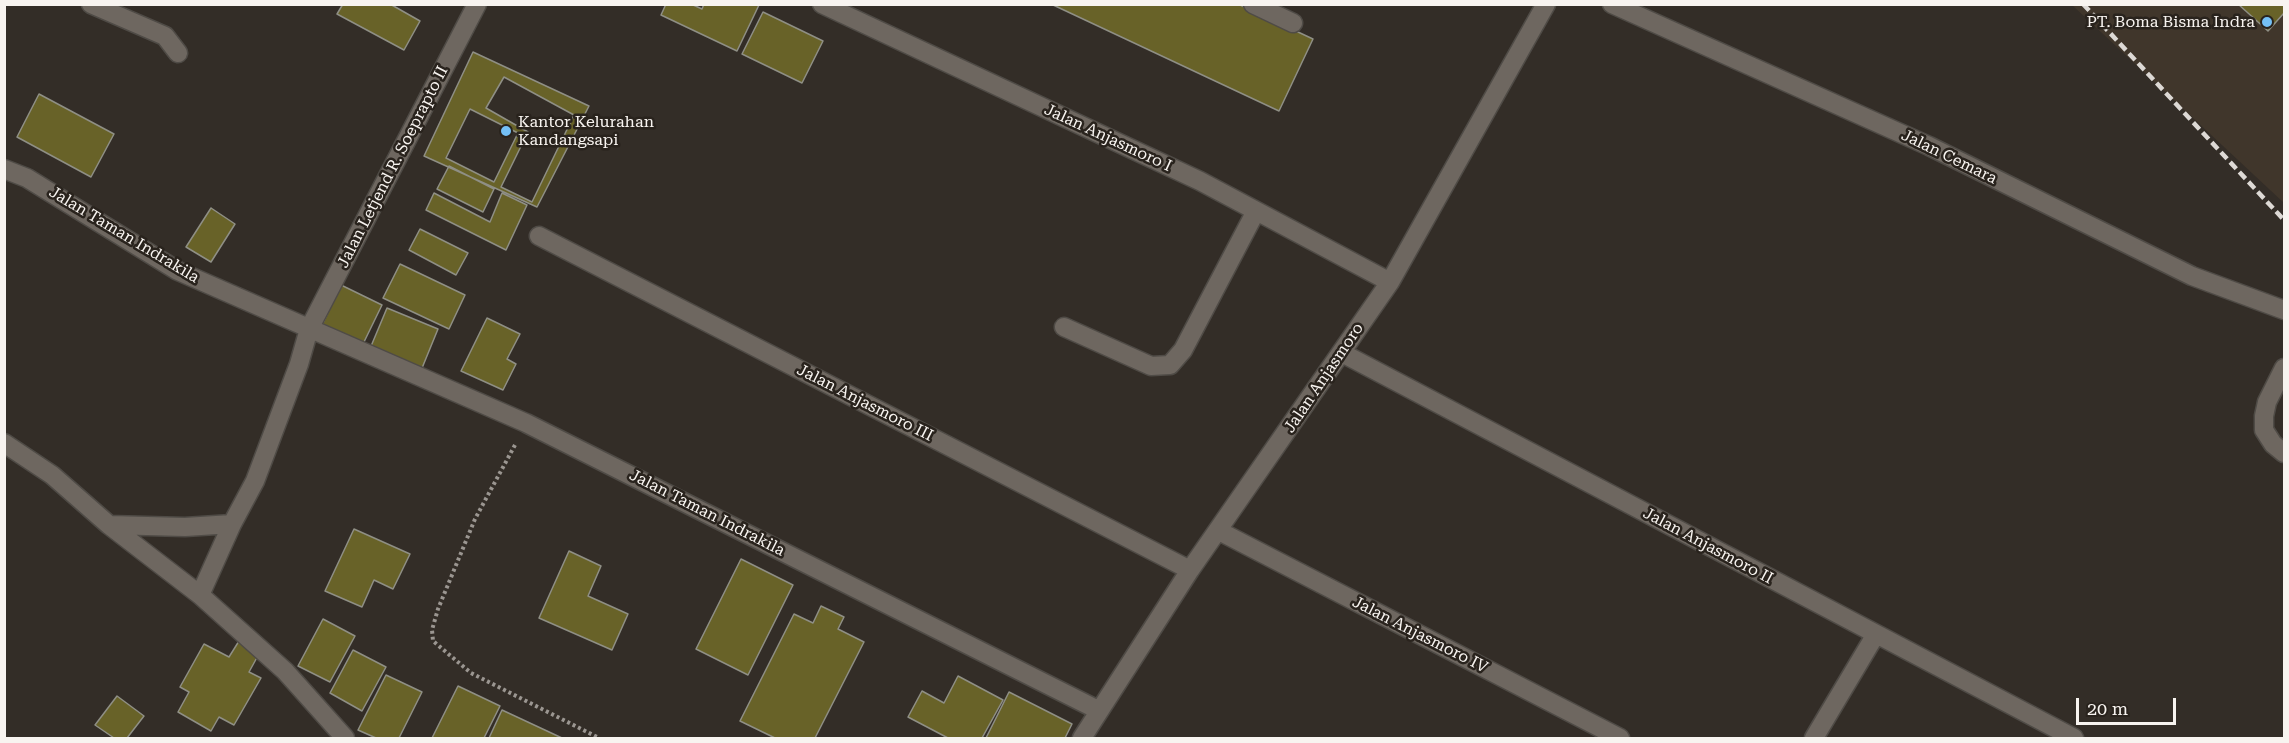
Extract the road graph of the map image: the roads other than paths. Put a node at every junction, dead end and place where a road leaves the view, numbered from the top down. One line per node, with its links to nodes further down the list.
1 (92, 4): 8 (street)
2 (477, 4): 15 (street, Jalan Letjend R. Soeprapto II)
3 (822, 4): 10 (street, Jalan Anjasmoro I)
4 (1253, 4): 7 (street)
5 (1546, 4): 12 (street, Jalan Anjasmoro)
6 (1611, 4): 13 (street, Jalan Cemara)
7 (1293, 23)
8 (178, 53)
9 (4, 170): 15 (street, Jalan Taman Indrakila)
10 (1256, 211): 12 (street, Jalan Anjasmoro I); 14 (street)
11 (539, 236): 23 (street, Jalan Anjasmoro III)
12 (1390, 282): 16 (street, Jalan Anjasmoro)
13 (2284, 310)
14 (1064, 327)
15 (309, 329): 20 (street); 26 (street, Jalan Taman Indrakila)
16 (1342, 353): 22 (street, Jalan Anjasmoro); 25 (street, Jalan Anjasmoro II)
17 (2284, 368): 19 (street)
18 (4, 443): 21 (street)
19 (2284, 453)
20 (232, 524): 21 (street); 24 (street)
21 (109, 525): 24 (street)
22 (1219, 531): 23 (street, Jalan Anjasmoro); 29 (street, Jalan Anjasmoro IV)
23 (1190, 570): 26 (street, Jalan Anjasmoro)
24 (200, 595): 28 (street)
25 (1876, 634): 30 (street); 31 (street, Jalan Anjasmoro II)
26 (1098, 710): 27 (street, Jalan Anjasmoro)
27 (1086, 737)
28 (345, 738)
29 (1620, 738)
30 (1814, 738)
31 (2074, 738)

